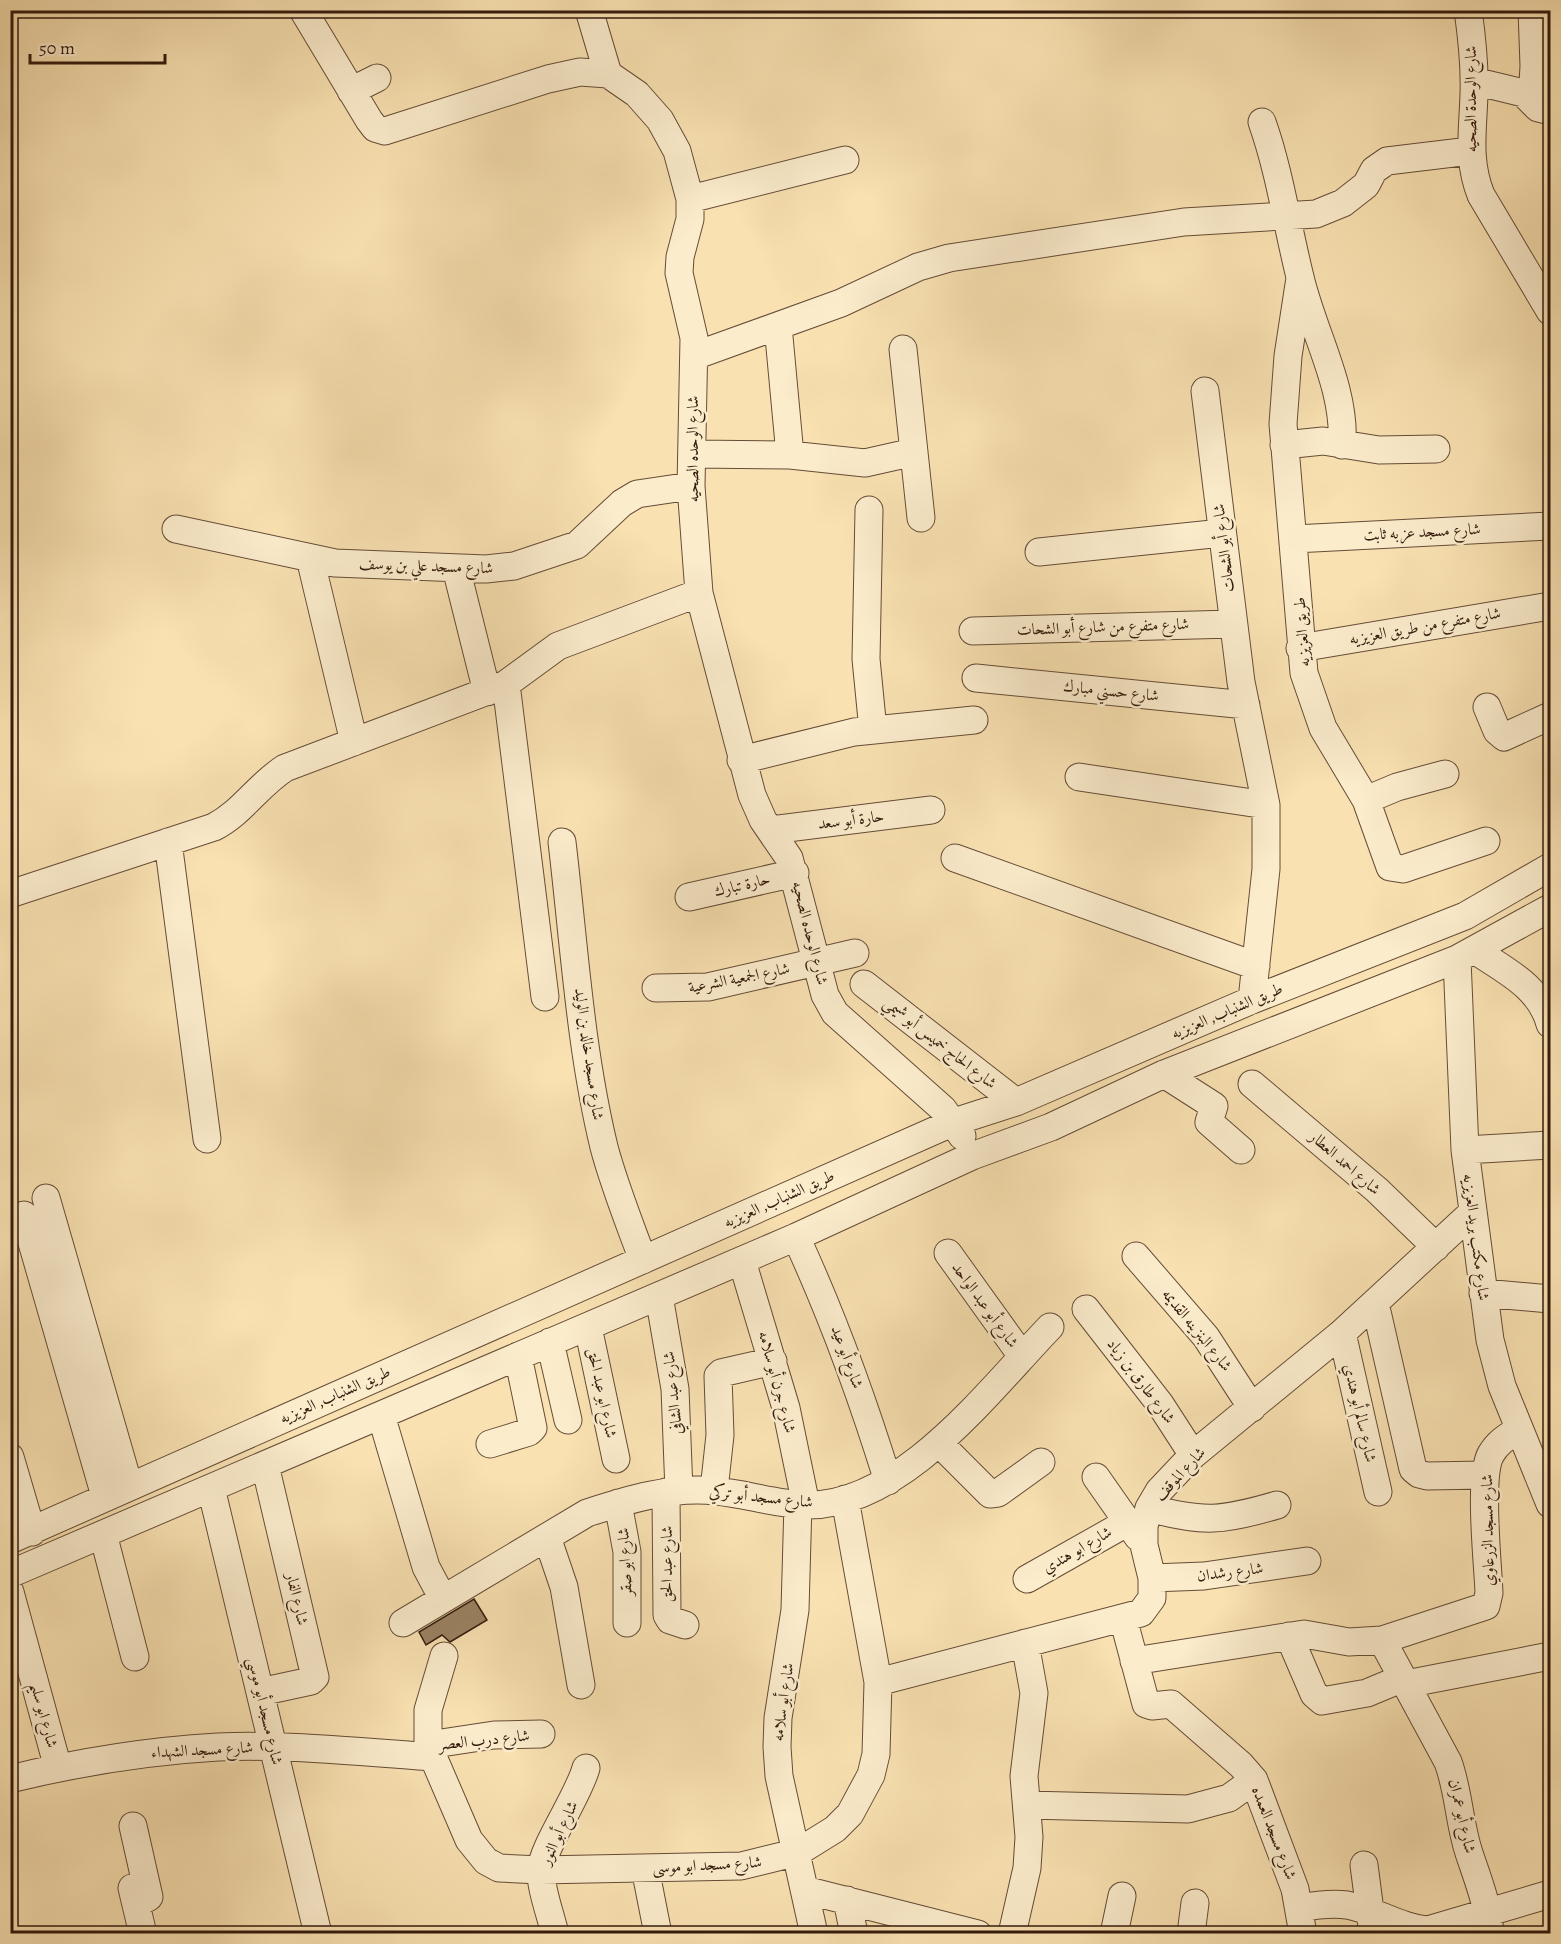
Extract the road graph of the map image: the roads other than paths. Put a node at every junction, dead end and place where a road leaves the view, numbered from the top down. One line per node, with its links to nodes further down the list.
1 (303, 10): 8 (street)
2 (589, 10): 5 (street)
3 (1468, 10): 7 (street, شارع الوحدة الصحيه)
4 (1532, 10): 9 (street)
5 (608, 74): 8 (street); 13 (street, شارع الوحده الصحيه)
6 (377, 78): 8 (street)
7 (1474, 81): 9 (street); 11 (street, شارع الوحدة الصحيه)
8 (351, 91)
9 (1541, 105)
10 (1263, 122): 14 (street)
11 (1470, 151): 14 (street); 16 (street, شارع الوحدة الصحيه)
12 (845, 160): 13 (street)
13 (690, 199): 19 (street, شارع الوحده الصحيه)
14 (1287, 216): 15 (street); 17 (street)
15 (1300, 278): 21 (street, طريق العزيزيه); 22 (street)
16 (1551, 311)
17 (778, 326): 19 (street); 26 (street)
18 (903, 349): 24 (street)
19 (694, 356): 25 (street, شارع الوحده الصحيه)
20 (1205, 391): 32 (street, شارع أبو الشحات)
21 (1284, 445): 22 (street); 33 (street, طريق العزيزيه)
22 (1342, 445): 23 (street)
23 (1436, 448)
24 (914, 452): 26 (street); 29 (street)
25 (692, 454): 26 (street); 27 (street, شارع الوحده الصحيه)
26 (789, 455)
27 (691, 486): 36 (street, شارع مسجد علي بن يوسف); 37 (street, شارع الوحده الصحيه)
28 (869, 510): 48 (street)
29 (921, 518)
30 (1551, 526): 33 (street, شارع مسجد عزبه ثابت)
31 (176, 529): 35 (street, شارع مسجد علي بن يوسف)
32 (1222, 533): 34 (street); 39 (street, شارع أبو الشحات)
33 (1294, 539): 41 (street, طريق العزيزيه)
34 (1039, 552)
35 (310, 558): 36 (street, شارع مسجد علي بن يوسف); 49 (street)
36 (456, 568): 43 (street)
37 (699, 593): 43 (street); 50 (street, شارع الوحده الصحيه)
38 (1551, 606): 41 (street, شارع متفرع من طريق العزيزيه)
39 (1233, 624): 40 (street, شارع متفرع من شارع أبو الشحات); 44 (street, شارع أبو الشحات)
40 (973, 631)
41 (1300, 648): 53 (street, طريق العزيزيه)
42 (976, 678): 44 (street, شارع حسني مبارك)
43 (496, 688): 49 (street); 72 (street)
44 (1245, 705): 54 (street, شارع أبو الشحات)
45 (1487, 707): 46 (street)
46 (1551, 717)
47 (974, 720): 48 (street)
48 (873, 730): 50 (street)
49 (354, 742): 58 (street)
50 (741, 760): 56 (street, شارع الوحده الصحيه)
51 (1445, 774): 53 (street)
52 (1079, 777): 54 (street)
53 (1366, 800): 57 (street, طريق العزيزيه)
54 (1266, 805): 69 (street, شارع أبو الشحات)
55 (931, 810): 56 (street, حارة أبو سعد)
56 (771, 830): 62 (street, شارع الوحده الصحيه)
57 (1486, 841)
58 (168, 842): 63 (street); 79 (street)
59 (562, 842): 93 (street, شارع مسجد خالد بن الوليد)
60 (955, 858): 69 (street)
61 (1551, 867): 73 (street, طريق الشنباب, العزيزيه)
62 (795, 873): 64 (street, حارة تبارك); 68 (street, شارع الوحده الصحيه)
63 (10, 894)
64 (689, 897)
65 (1551, 908): 67 (street, طريق الشنباب, العزيزيه)
66 (855, 953): 68 (street, شارع الجمعية الشرعية)
67 (1466, 955): 74 (street); 75 (street, طريق الشنباب, العزيزيه); 82 (street, شارع مكتب بريد العزيزيه)
68 (817, 962): 71 (street, شارع الجمعية الشرعية); 78 (street, شارع الوحده الصحيه)
69 (1256, 966): 73 (street, شارع أبو الشحات)
70 (864, 984): 77 (street, شارع الحاج خميس أبو شيمي)
71 (656, 988)
72 (545, 997)
73 (1252, 1000): 77 (street, طريق الشنباب, العزيزيه)
74 (1551, 1024)
75 (1164, 1074): 81 (street); 83 (street, طريق الشنباب, العزيزيه)
76 (1252, 1084): 90 (street, شارع احمد العطار)
77 (1016, 1102): 78 (street, طريق الشنباب, العزيزيه)
78 (954, 1122): 83 (street, شارع الوحده الصحيه); 84 (street, طريق الشنباب, العزيزيه)
79 (207, 1139)
80 (1551, 1145): 82 (street)
81 (1241, 1150)
82 (1465, 1150): 87 (street, شارع مكتب بريد العزيزيه)
83 (972, 1156): 85 (street, طريق الشنباب, العزيزيه)
84 (875, 1157): 85 (street); 93 (street, طريق الشنباب, العزيزيه)
85 (892, 1193): 89 (street, طريق الشنباب, العزيزيه)
86 (46, 1198): 123 (street)
87 (1473, 1212): 90 (street, شارع الموقف); 95 (street, شارع مكتب بريد العزيزيه)
88 (24, 1215): 123 (street)
89 (796, 1237): 94 (street, طريق الشنباب, العزيزيه); 120 (street, شارع أبو عيد)
90 (1436, 1247): 98 (street, شارع الموقف)
91 (948, 1253): 105 (street, شارع أبو عبد الواحد)
92 (1136, 1256): 107 (street, شارع البنزينه القديمه)
93 (643, 1260): 123 (street, طريق الشنباب, العزيزيه)
94 (742, 1260): 96 (street, طريق الشنباب, العزيزيه); 106 (street, شارع جرن أبو سلامه)
95 (1483, 1293): 97 (street); 110 (street, شارع مكتب بريد العزيزيه)
96 (659, 1296): 100 (street, طريق الشنباب, العزيزيه); 124 (street, شارع عبد الشافي)
97 (1551, 1299)
98 (1375, 1303): 102 (street, شارع الموقف); 118 (street)
99 (1086, 1309): 113 (street, شارع طارق بن زياد)
100 (588, 1327): 103 (street, طريق الشنباب, العزيزيه); 115 (street, شارع ابو عبد الحق)
101 (1050, 1327): 105 (street, شارع مسجد أبو تركي)
102 (1342, 1333): 107 (street, شارع الموقف); 125 (street, شارع سالم أبو هندي)
103 (550, 1342): 104 (street, طريق الشنباب, العزيزيه); 109 (street)
104 (518, 1356): 108 (street, طريق الشنباب, العزيزيه); 112 (street)
105 (1022, 1356): 111 (street, شارع مسجد أبو تركي)
106 (773, 1361): 122 (street); 129 (street, شارع جرن أبو سلامه)
107 (1252, 1408): 113 (street, شارع الموقف)
108 (381, 1415): 117 (street, طريق الشنباب, العزيزيه); 140 (street)
109 (568, 1420)
110 (1518, 1430): 118 (street, شارع مسجد الزرعاوي); 126 (street, شارع مكتب بريد العزيزيه)
111 (939, 1443): 116 (street); 120 (street, شارع مسجد أبو تركي)
112 (490, 1444)
113 (1194, 1455): 131 (street, شارع الموقف)
114 (10, 1457): 133 (street)
115 (616, 1459)
116 (1041, 1462)
117 (265, 1465): 121 (street, طريق الشنباب, العزيزيه); 155 (street, شارع الفار)
118 (1485, 1475): 146 (street, شارع مسجد الزرعاوي)
119 (1096, 1477): 131 (street)
120 (888, 1481): 127 (street, شارع مسجد أبو تركي)
121 (211, 1488): 132 (street, طريق الشنباب, العزيزيه); 155 (street, شارع مسجد أبو موسي)
122 (714, 1490): 124 (street, شارع مسجد أبو تركي); 129 (street, شارع مسجد أبو تركي)
123 (117, 1491): 133 (street, طريق الشنباب, العزيزيه)
124 (673, 1492): 128 (street, شارع مسجد أبو تركي); 144 (street, شارع عبد الحق)
125 (1378, 1492)
126 (1549, 1497)
127 (846, 1499): 129 (street, شارع مسجد أبو تركي); 153 (street, شارع مسجد ابو موسى)
128 (618, 1503): 134 (street, شارع مسجد أبو تركي); 143 (street, شارع ابو صقر)
129 (802, 1504): 165 (street, شارع أبو سلامه)
130 (1276, 1505): 131 (street)
131 (1139, 1515): 137 (street, شارع الموقف); 138 (street, شارع ابو هندي)
132 (103, 1534): 136 (street, طريق الشنباب, العزيزيه); 150 (street)
133 (21, 1536)
134 (547, 1537): 140 (street, شارع مسجد أبو تركي); 154 (street)
135 (1307, 1561): 137 (street, شارع رشدان)
136 (10, 1574)
137 (1152, 1578): 141 (street, شارع الموقف)
138 (1027, 1579)
139 (10, 1592): 159 (street, شارع ابو سليم)
140 (443, 1599): 142 (street, شارع مسجد أبو تركي)
141 (1122, 1618): 147 (street, شارع الموقف); 151 (street, شارع مسجد العمده)
142 (403, 1623)
143 (627, 1623)
144 (685, 1624)
145 (1289, 1636): 146 (street, شارع مسجد الزرعاوي); 151 (street, شارع مسجد الزرعاوي); 152 (street)
146 (1382, 1640): 152 (street, شارع أبو عمران)
147 (1025, 1643): 153 (street, شارع الموقف); 163 (street)
148 (444, 1656): 158 (street, شارع مسجد ابو موسى)
149 (1551, 1656): 152 (street)
150 (135, 1658)
151 (1134, 1661): 162 (street, شارع مسجد العمده)
152 (1404, 1681): 176 (street, شارع أبو عمران)
153 (878, 1682): 165 (street, شارع مسجد ابو موسى)
154 (581, 1685)
155 (260, 1692): 157 (street, شارع مسجد أبو موسي)
156 (541, 1734): 158 (street, شارع درب العصر)
157 (273, 1747): 158 (street, شارع مسجد الشهداء); 159 (street, شارع مسجد الشهداء); 179 (street, شارع مسجد أبو موسي)
158 (430, 1751): 168 (street, شارع مسجد ابو موسى)
159 (58, 1768): 161 (street, شارع مسجد الشهداء)
160 (586, 1768): 168 (street, شارع أبو النور)
161 (10, 1779)
162 (1254, 1780): 163 (street); 174 (street, شارع مسجد العمده)
163 (1028, 1805): 185 (street)
164 (133, 1826): 178 (street)
165 (798, 1852): 167 (street, شارع مسجد ابو موسى); 169 (street, شارع أبو سلامه)
166 (1364, 1865): 175 (street)
167 (645, 1868): 168 (street, شارع مسجد ابو موسى); 181 (street)
168 (540, 1870): 180 (street, شارع أبو النور)
169 (805, 1890): 172 (street); 182 (street, شارع أبو سلامه)
170 (1551, 1894): 176 (street)
171 (1122, 1896): 186 (street)
172 (847, 1900): 177 (street); 183 (street)
173 (1195, 1903): 187 (street)
174 (1301, 1921): 175 (street)
175 (1372, 1923): 176 (street)
176 (1490, 1923)
177 (930, 1927): 184 (street)
178 (143, 1934)
179 (318, 1934)
180 (555, 1934)
181 (658, 1934)
182 (814, 1934)
183 (854, 1934)
184 (978, 1934)
185 (1012, 1934)
186 (1114, 1934)
187 (1191, 1934)

